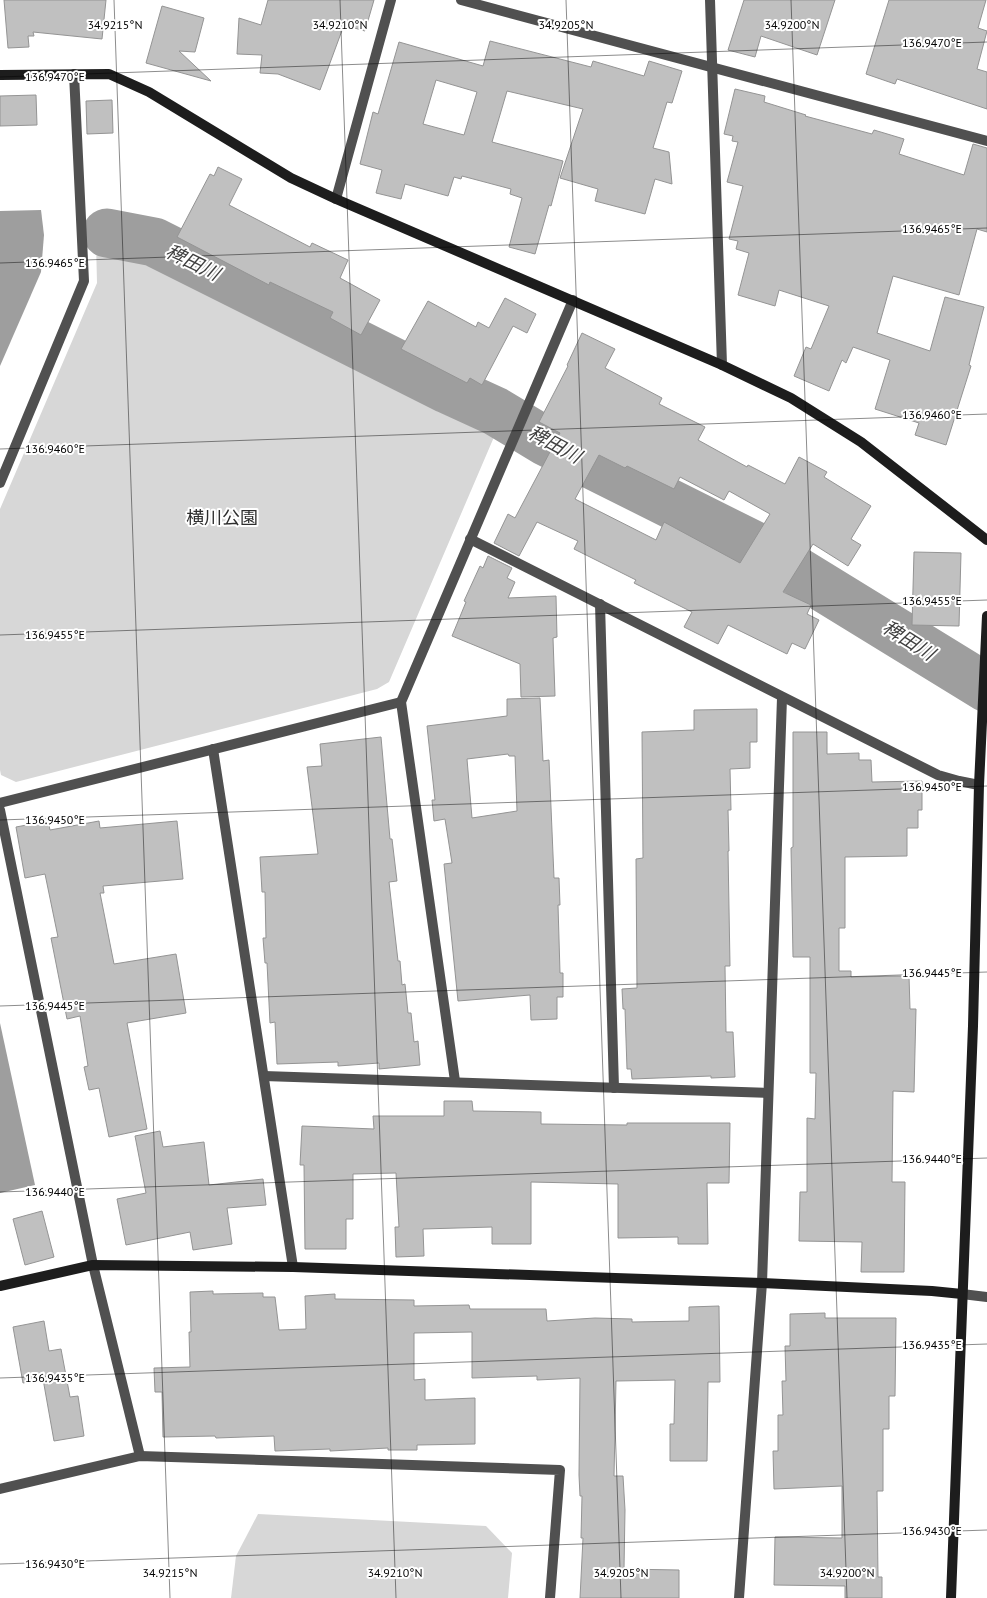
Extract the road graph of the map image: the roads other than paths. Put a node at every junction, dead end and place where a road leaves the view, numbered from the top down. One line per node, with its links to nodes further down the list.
1 (391, 0): 8 (street)
2 (461, 0): 4 (street)
3 (710, 0): 4 (street)
4 (712, 68): 7 (street); 10 (street)
5 (74, 74): 6 (street); 8 (street); 11 (street)
6 (0, 75)
7 (987, 141)
8 (336, 199): 9 (street)
9 (572, 300): 10 (street); 12 (street)
10 (722, 365): 13 (street)
11 (0, 483)
12 (470, 539): 14 (street); 18 (street)
13 (987, 540)
14 (600, 604): 17 (street); 25 (street)
15 (987, 616): 16 (street)
16 (986, 634): 20 (street)
17 (782, 698): 20 (street); 26 (street)
18 (401, 702): 19 (street); 24 (street)
19 (213, 749): 21 (street); 23 (street)
20 (979, 785): 31 (street)
21 (0, 803)
22 (0, 810): 27 (street)
23 (264, 1076): 24 (street); 28 (street)
24 (455, 1081): 25 (street)
25 (614, 1088): 26 (street)
26 (768, 1093): 29 (street)
27 (93, 1265): 28 (street); 30 (street); 33 (street)
28 (293, 1266): 29 (street)
29 (762, 1282): 31 (street); 36 (street)
30 (0, 1286)
31 (962, 1294): 32 (street); 37 (street)
32 (987, 1297)
33 (140, 1456): 34 (street); 35 (street)
34 (0, 1489)
35 (550, 1598)
36 (739, 1598)
37 (951, 1598)

